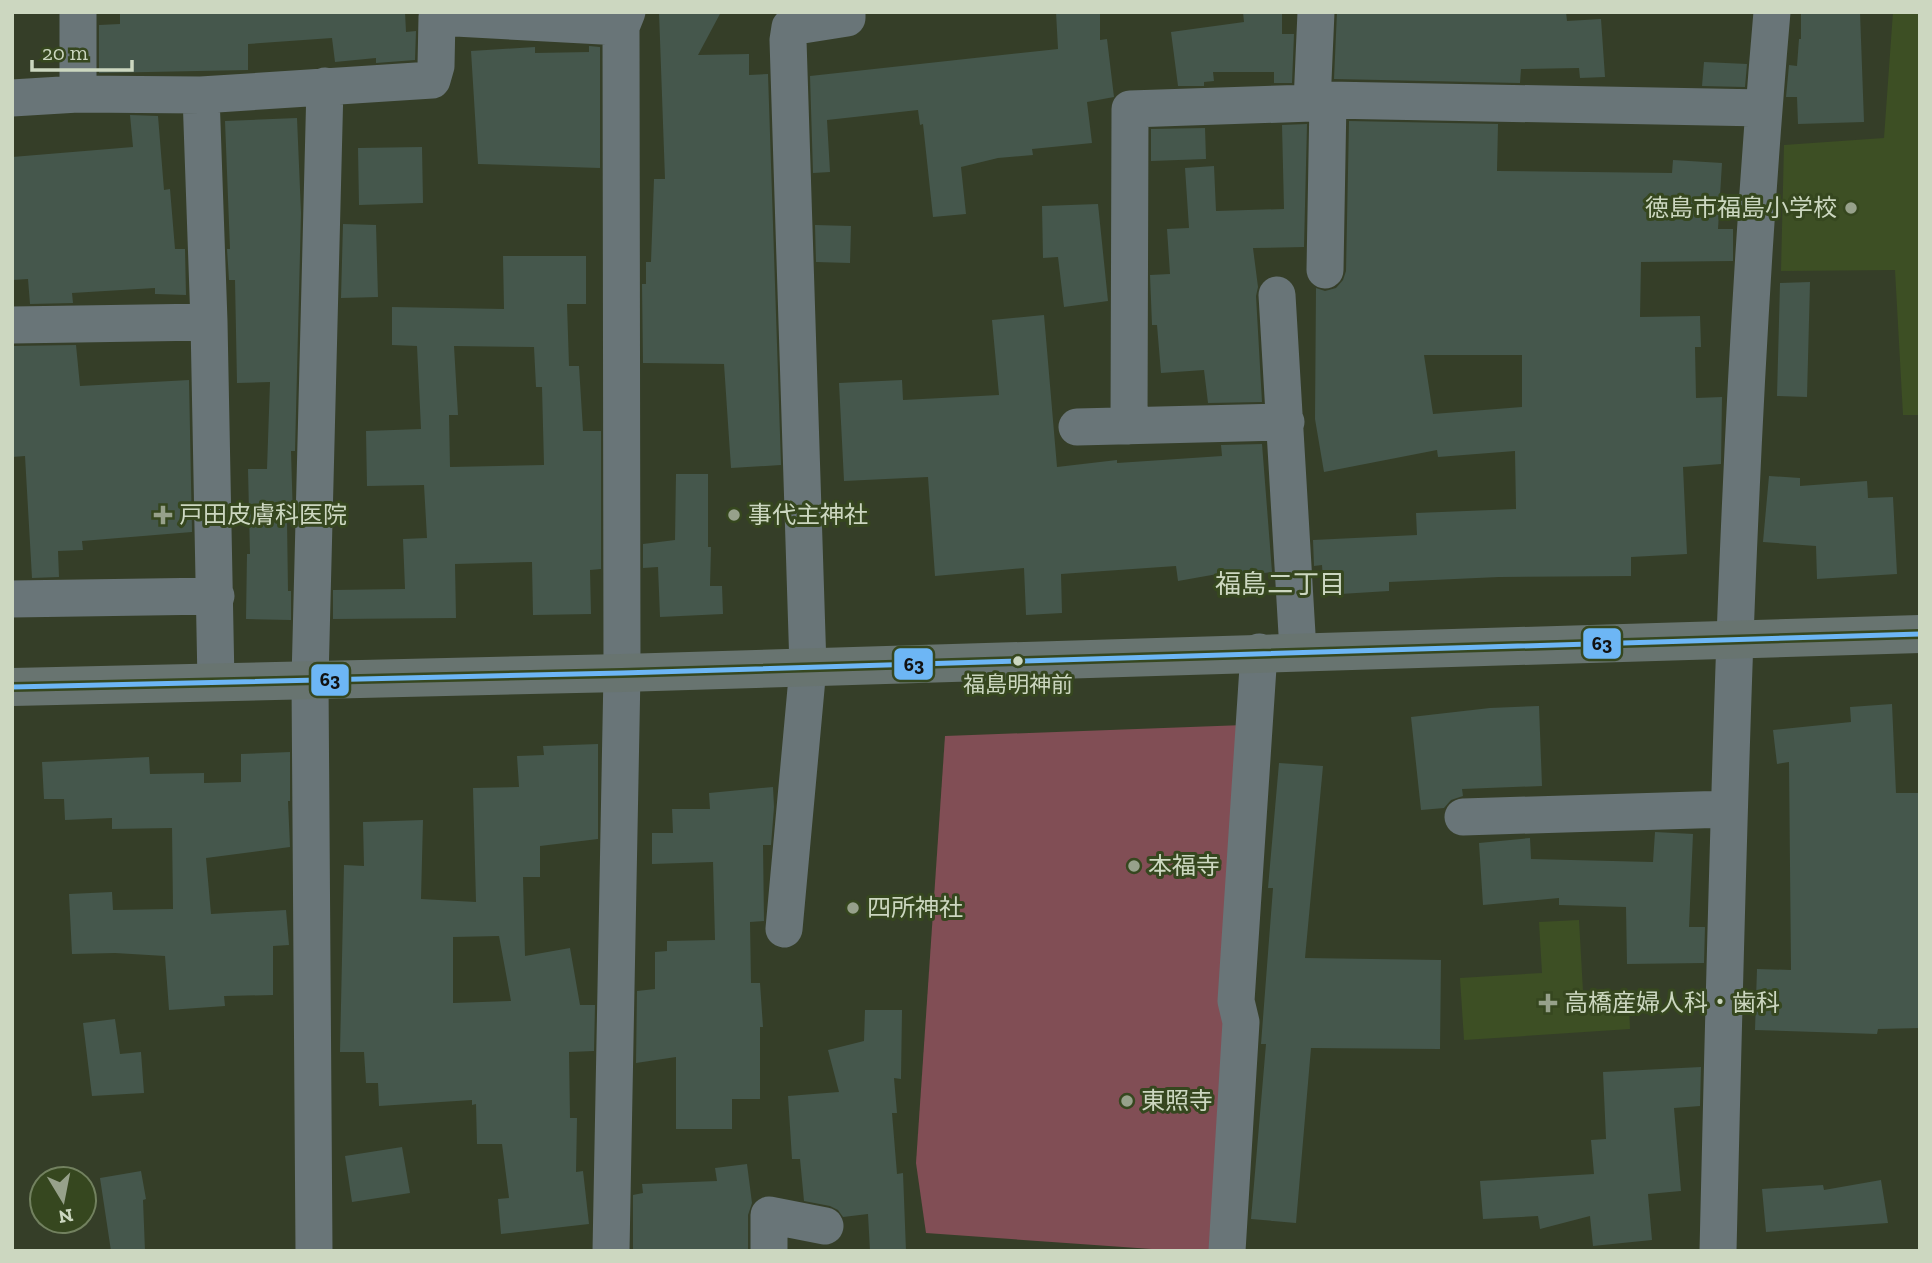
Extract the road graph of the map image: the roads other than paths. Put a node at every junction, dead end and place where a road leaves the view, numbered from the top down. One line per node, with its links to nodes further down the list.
1 (78, 12): 8 (street)
2 (847, 12): 26 (street)
3 (1316, 12): 11 (street)
4 (1772, 12): 12 (street)
5 (438, 15): 6 (street); 7 (street)
6 (624, 20): 27 (street)
7 (325, 86): 9 (street); 28 (street)
8 (78, 94): 9 (street); 10 (street)
9 (201, 96): 15 (street)
10 (12, 98)
11 (1320, 102): 12 (street); 13 (street); 18 (street)
12 (1764, 108): 23 (street)
13 (1325, 270)
14 (1277, 295): 17 (street)
15 (209, 322): 16 (street); 20 (street)
16 (12, 325)
17 (1286, 422): 18 (street); 24 (street)
18 (1129, 426): 19 (street)
19 (1077, 427)
20 (216, 596): 21 (street); 29 (street)
21 (12, 599)
22 (1920, 634): 23 (main road)
23 (1733, 639): 24 (main road); 31 (street)
24 (1298, 651): 25 (main road)
25 (1259, 652): 26 (main road); 38 (street)
26 (808, 667): 27 (main road); 33 (street)
27 (622, 673): 28 (main road); 36 (street)
28 (310, 680): 29 (main road); 35 (street)
29 (216, 682): 30 (main road)
30 (12, 687)
31 (1729, 809): 32 (street); 39 (street)
32 (1463, 817)
33 (784, 929)
34 (825, 1226): 37 (street)
35 (314, 1251)
36 (611, 1251)
37 (769, 1251)
38 (1227, 1251)
39 (1718, 1251)

